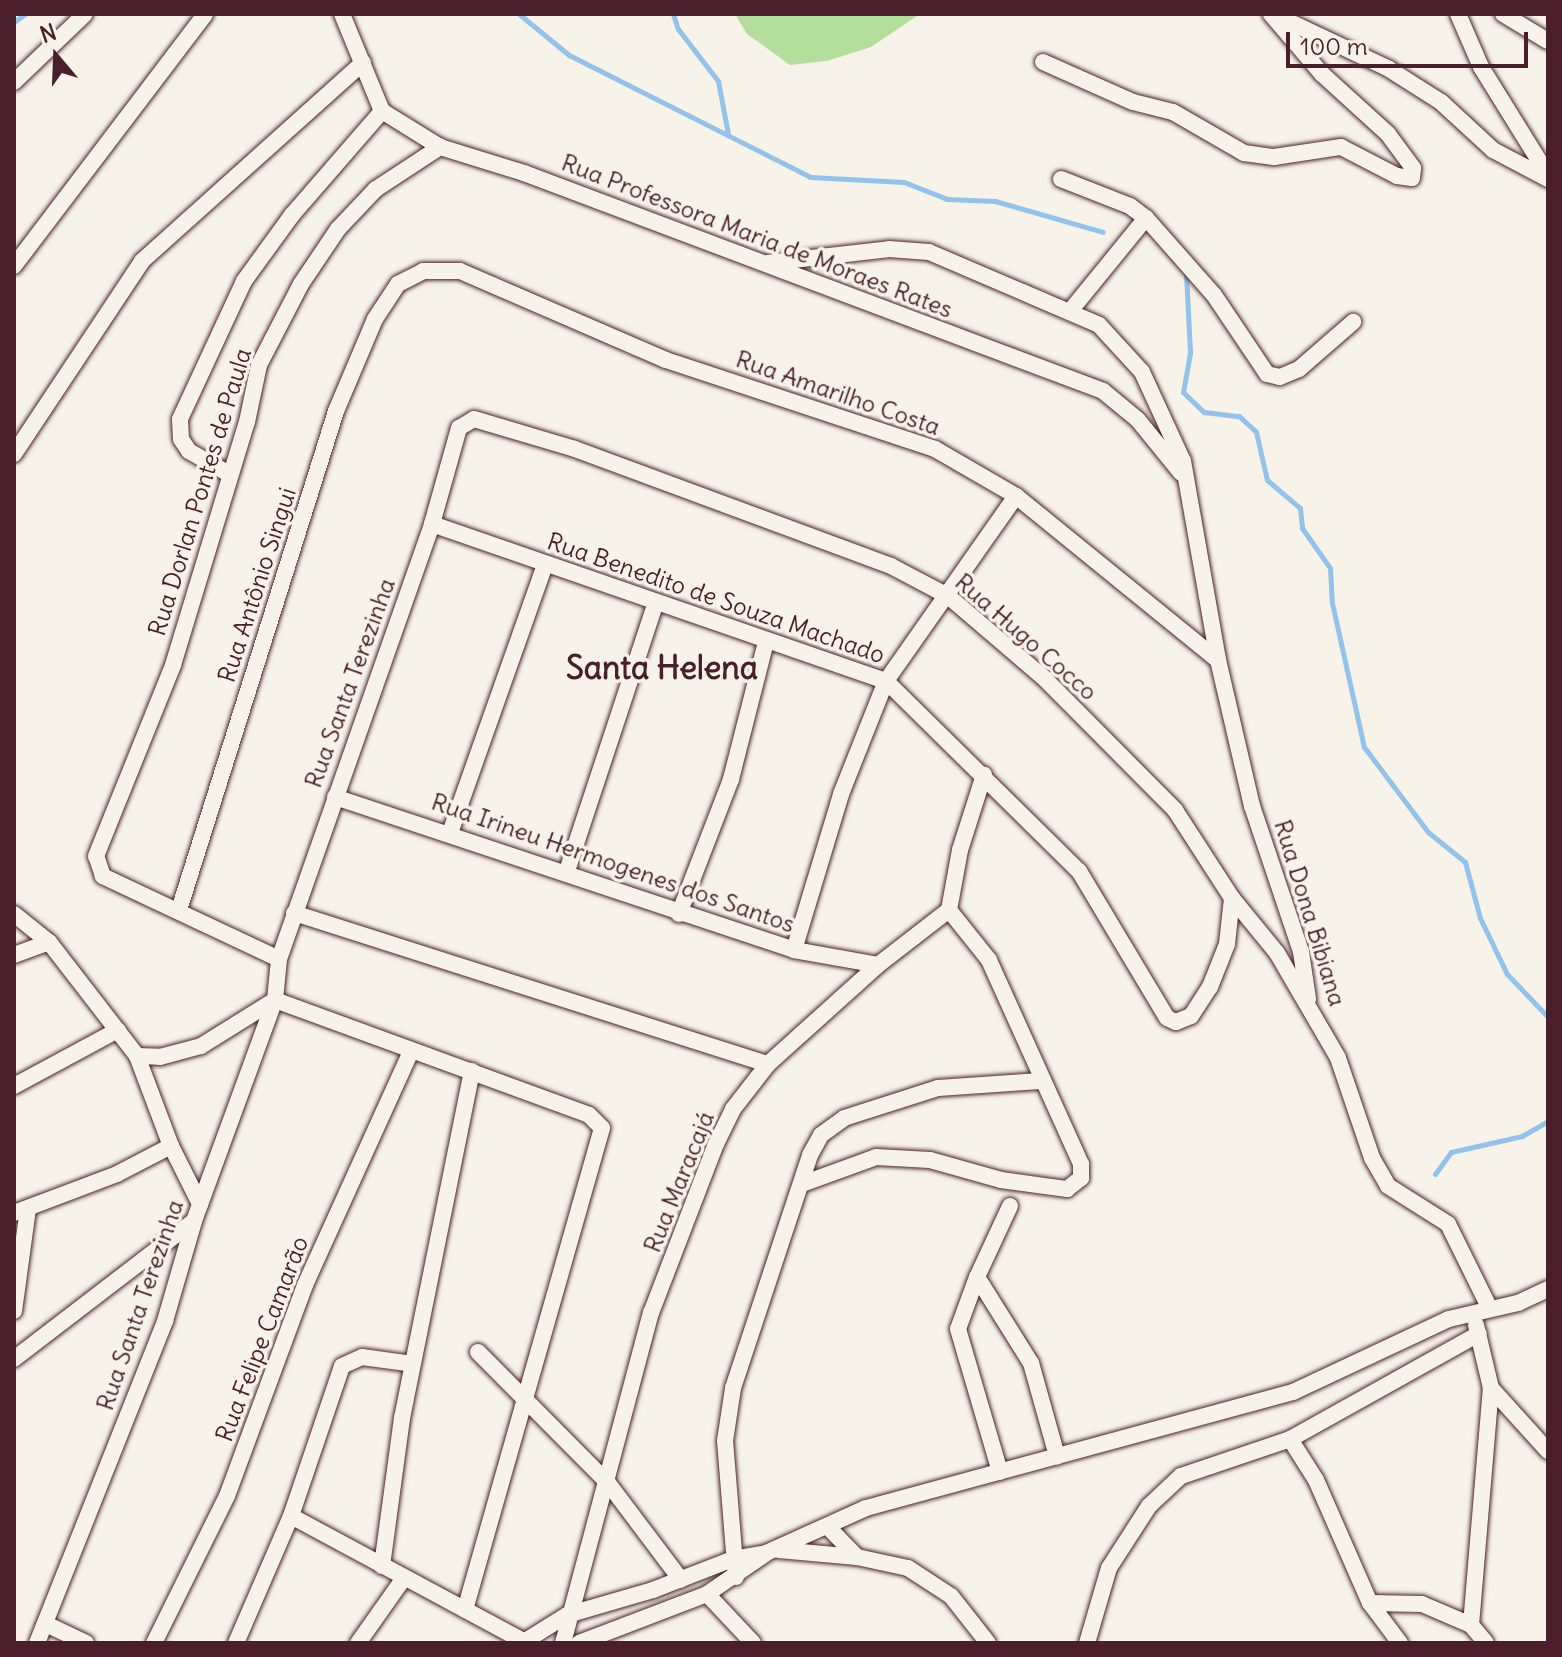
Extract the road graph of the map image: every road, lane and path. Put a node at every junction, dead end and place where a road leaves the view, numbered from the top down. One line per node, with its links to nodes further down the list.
1 (85, 14): 10 (street)
2 (205, 14): 17 (street)
3 (342, 14): 9 (street)
4 (1272, 14): 8 (street); 13 (street)
5 (1458, 14): 13 (street)
6 (1503, 14): 7 (street)
7 (1548, 41)
8 (1043, 62)
9 (363, 63): 11 (street); 22 (street)
10 (14, 81)
11 (382, 111): 12 (street, Rua Professora Maria de Moraes Rates); 23 (street)
12 (440, 147): 16 (street, Rua Professora Maria de Moraes Rates); 23 (street, Rua Dorlan Pontes de Paula)
13 (1548, 177)
14 (1061, 179): 15 (street)
15 (1146, 218): 19 (street); 20 (street)
16 (767, 263): 19 (street, Rua Dona Bibiana); 24 (street, Rua Professora Maria de Moraes Rates)
17 (14, 266)
18 (398, 284): 25 (street, Rua Amarilho Costa); 38 (street, Rua Antônio Singui)
19 (1071, 310): 24 (street, Rua Dona Bibiana)
20 (1353, 322)
21 (459, 428): 26 (street, Rua Santa Terezinha); 28 (street, Rua Hugo Cocco)
22 (14, 454)
23 (229, 474): 38 (street, Rua Dorlan Pontes de Paula)
24 (1186, 481): 31 (street, Rua Dona Bibiana)
25 (1016, 496): 28 (street); 31 (street, Rua Amarilho Costa)
26 (432, 524): 27 (street, Rua Benedito de Souza Machado); 34 (street, Rua Santa Terezinha)
27 (545, 565): 29 (street, Rua Benedito de Souza Machado); 35 (street)
28 (948, 596): 32 (street); 37 (street, Rua Hugo Cocco)
29 (656, 602): 30 (street, Rua Benedito de Souza Machado); 36 (street)
30 (766, 642): 32 (street, Rua Benedito de Souza Machado); 42 (street)
31 (1218, 660): 49 (street, Rua Dona Bibiana)
32 (886, 681): 33 (street, Rua Benedito de Souza Machado); 44 (street)
33 (984, 775): 37 (street, Rua Benedito de Souza Machado); 39 (street)
34 (335, 797): 35 (street, Rua Irineu Hermogenes dos Santos); 40 (street, Rua Santa Terezinha)
35 (450, 833): 36 (street, Rua Irineu Hermogenes dos Santos)
36 (567, 871): 42 (street, Rua Irineu Hermogenes dos Santos)
37 (1232, 898): 49 (street, Rua Hugo Cocco)
38 (179, 910): 46 (street)
39 (949, 910): 47 (street, Rua Maracajá); 55 (street)
40 (294, 913): 46 (street, Rua Santa Terezinha); 53 (street)
41 (14, 914): 43 (street)
42 (679, 914): 44 (street, Rua Irineu Hermogenes dos Santos)
43 (49, 942): 45 (street); 50 (street)
44 (794, 950): 47 (street, Rua Irineu Hermogenes dos Santos)
45 (14, 955)
46 (279, 959): 48 (street, Rua Santa Terezinha)
47 (878, 965): 53 (street, Rua Maracajá)
48 (275, 1000): 51 (street); 52 (street); 59 (street, Rua Santa Terezinha)
49 (1309, 1009): 67 (street, Rua Dona Bibiana)
50 (118, 1030): 52 (street); 56 (street)
51 (411, 1051): 54 (street); 98 (street, Rua Felipe Camarão)
52 (137, 1056): 57 (street)
53 (768, 1064): 79 (street, Rua Maracajá)
54 (472, 1071): 72 (street); 74 (street)
55 (1040, 1081): 58 (street); 58 (street)
56 (14, 1086)
57 (171, 1146): 59 (street); 61 (street)
58 (802, 1184): 84 (street)
59 (200, 1204): 62 (street, Rua Santa Terezinha)
60 (1010, 1206): 63 (street)
61 (21, 1211): 68 (street)
62 (194, 1221): 71 (street); 93 (street, Rua Santa Terezinha)
63 (977, 1277): 77 (street); 78 (street)
64 (1548, 1289): 66 (street)
65 (1548, 1302): 66 (street)
66 (1518, 1303): 67 (street)
67 (1481, 1309): 69 (street, Rua Dona Bibiana); 77 (street)
68 (14, 1311)
69 (1479, 1334): 73 (street, Rua Dona Bibiana); 75 (street)
70 (478, 1352): 74 (street)
71 (14, 1359)
72 (413, 1364): 80 (street); 85 (street)
73 (1491, 1388): 76 (street); 94 (street)
74 (526, 1399): 79 (street); 91 (street)
75 (1290, 1439): 90 (street); 105 (street)
76 (1548, 1451)
77 (1057, 1456): 78 (street)
78 (1000, 1472): 81 (street)
79 (608, 1483): 88 (street); 92 (street, Rua Maracajá)
80 (291, 1516): 85 (street); 99 (street)
81 (828, 1527): 82 (street); 83 (street)
82 (771, 1552): 83 (street); 84 (street); 86 (street)
83 (857, 1557): 104 (street)
84 (733, 1559): 86 (street); 88 (street)
85 (382, 1566): 87 (street)
86 (736, 1577): 89 (street)
87 (404, 1578): 91 (street); 100 (street)
88 (681, 1580): 92 (street)
89 (707, 1594): 102 (street); 103 (street)
90 (1370, 1603): 94 (street); 106 (street)
91 (465, 1610): 95 (street)
92 (567, 1615): 95 (street); 101 (street, Rua Maracajá)
93 (48, 1625): 96 (street, Rua Santa Terezinha); 97 (street)
94 (1471, 1625): 107 (street)
95 (523, 1642)
96 (37, 1643)
97 (86, 1643)
98 (154, 1643)
99 (236, 1643)
100 (358, 1643)
101 (563, 1643)
102 (579, 1643)
103 (753, 1643)
104 (988, 1643)
105 (1087, 1643)
106 (1400, 1643)
107 (1486, 1643)

